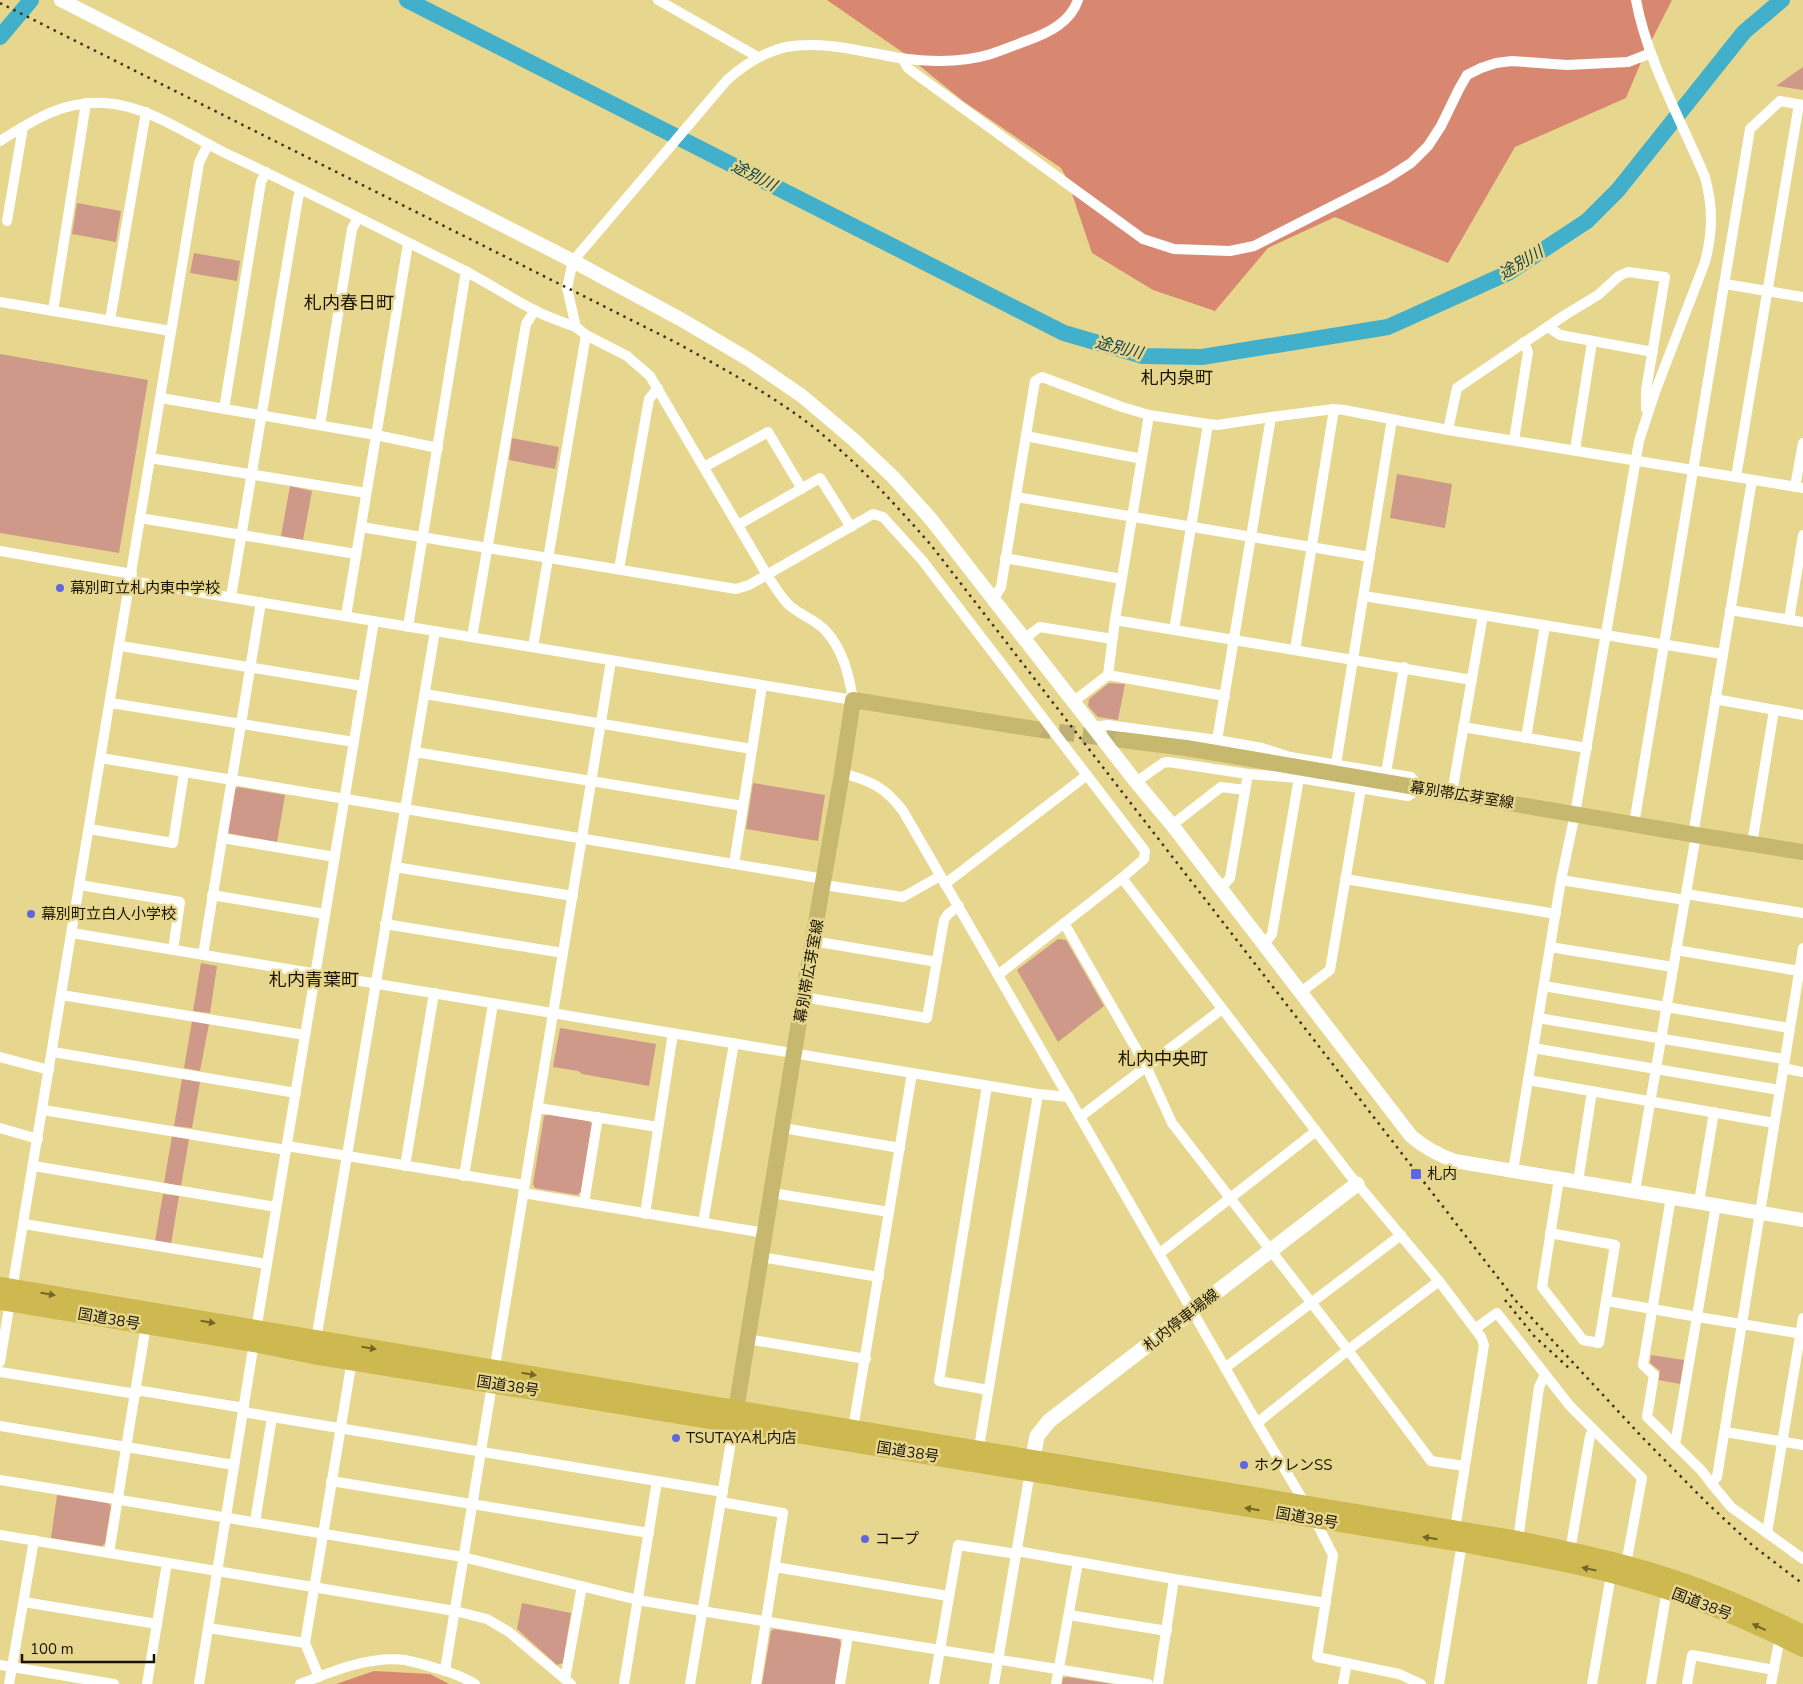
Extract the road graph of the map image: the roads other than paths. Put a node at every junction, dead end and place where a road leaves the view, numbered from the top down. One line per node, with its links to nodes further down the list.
1 (61, 0): 19 (street)
2 (658, 0): 6 (street)
3 (1078, 0): 7 (street)
4 (1636, 0): 5 (street)
5 (1651, 53): 7 (street); 42 (street)
6 (758, 57): 7 (street); 19 (street)
7 (902, 58)
8 (86, 103): 10 (street); 11 (street); 26 (street)
9 (1801, 104): 21 (street); 22 (street)
10 (146, 112): 13 (street); 27 (street)
11 (22, 127): 12 (street); 17 (street)
12 (0, 140)
13 (208, 144): 14 (street); 30 (street)
14 (266, 172): 15 (street); 37 (street)
15 (301, 190): 16 (street); 39 (street)
16 (358, 218): 18 (street); 45 (street)
17 (7, 221)
18 (408, 244): 20 (street); 47 (street)
19 (573, 261): 29 (street); 88 (street)
20 (466, 272): 25 (street); 51 (street)
21 (1725, 284): 22 (street); 57 (street)
22 (1768, 291): 23 (street); 59 (street)
23 (1803, 297)
24 (0, 302): 26 (street)
25 (535, 310): 29 (street); 76 (street)
26 (53, 311): 27 (street)
27 (110, 320): 30 (street)
28 (1548, 327): 32 (street); 33 (street); 34 (street)
29 (576, 328): 31 (street)
30 (171, 331): 36 (street)
31 (586, 335): 35 (street); 79 (street)
32 (1524, 342): 46 (street); 49 (street)
33 (1592, 342): 34 (street); 52 (street)
34 (1653, 352): 42 (street)
35 (658, 388): 56 (street); 82 (street)
36 (161, 398): 37 (street); 53 (street)
37 (224, 409): 39 (street)
38 (1334, 409): 41 (street); 43 (street); 75 (street)
39 (262, 415): 45 (street); 58 (street)
40 (1149, 415): 44 (street); 48 (street); 54 (street)
41 (1271, 416): 44 (street); 74 (street)
42 (1646, 417): 55 (street)
43 (1392, 419): 46 (street); 80 (street)
44 (1208, 424): 70 (street)
45 (320, 425): 47 (street)
46 (1448, 430): 49 (street)
47 (376, 435): 51 (street); 63 (street)
48 (1026, 436): 54 (street); 64 (street)
49 (1514, 440): 52 (street)
50 (1803, 443): 61 (street)
51 (438, 448): 73 (street)
52 (1574, 450): 55 (street)
53 (150, 458): 58 (street); 66 (street)
54 (1142, 459): 65 (street)
55 (1635, 460): 57 (street); 101 (street)
56 (704, 467): 62 (street); 67 (street)
57 (1693, 470): 59 (street); 106 (street)
58 (252, 474): 63 (street); 71 (street)
59 (1736, 477): 60 (street)
60 (1752, 480): 61 (street); 90 (street)
61 (1799, 488)
62 (802, 489): 67 (street); 69 (street)
63 (366, 493): 68 (street)
64 (1016, 497): 65 (street); 81 (street)
65 (1133, 517): 70 (street); 85 (street)
66 (140, 518): 71 (street); 84 (street)
67 (738, 525): 83 (street)
68 (361, 527): 73 (street); 78 (street)
69 (851, 527): 83 (street); 145 (street)
70 (1193, 527): 74 (street); 99 (street)
71 (242, 534): 78 (street); 87 (street)
72 (1803, 535): 94 (street)
73 (423, 536): 76 (street); 98 (street)
74 (1252, 537): 75 (street); 105 (street)
75 (1312, 547): 80 (street); 109 (street)
76 (488, 548): 79 (street); 102 (street)
77 (0, 551): 84 (street)
78 (356, 554): 92 (street)
79 (549, 557): 82 (street); 108 (street)
80 (1370, 557): 86 (street)
81 (1006, 558): 85 (street); 88 (street)
82 (619, 569): 83 (street)
83 (767, 575): 122 (street)
84 (131, 578): 87 (street); 107 (street)
85 (1122, 579): 93 (street)
86 (1364, 596): 91 (street); 111 (street)
87 (231, 597): 89 (street)
88 (994, 598): 103 (street)
89 (261, 602): 92 (street); 113 (street)
90 (1730, 610): 94 (street); 110 (street)
91 (1483, 615): 97 (street); 116 (street)
92 (346, 616): 95 (street)
93 (1115, 620): 99 (street); 104 (street)
94 (1789, 620): 96 (street)
95 (374, 621): 98 (street); 117 (street)
96 (1803, 622)
97 (1545, 625): 101 (street); 132 (street)
98 (408, 627): 100 (street)
99 (1174, 630): 105 (street)
100 (435, 631): 102 (street); 119 (street)
101 (1606, 635): 106 (street); 137 (street)
102 (472, 637): 108 (street)
103 (1024, 638): 104 (street); 123 (street)
104 (1112, 639): 115 (street)
105 (1234, 639): 109 (street); 120 (street)
106 (1665, 645): 110 (street); 158 (street)
107 (121, 646): 113 (street); 124 (street)
108 (533, 647): 112 (street)
109 (1295, 650): 111 (street)
110 (1723, 654): 121 (street)
111 (1353, 660): 114 (street); 140 (street)
112 (611, 661): 118 (street); 127 (street)
113 (250, 667): 117 (street); 128 (street)
114 (1404, 667): 116 (street); 143 (street)
115 (1108, 675): 120 (street); 123 (street)
116 (1472, 680): 130 (street)
117 (363, 686): 135 (street)
118 (762, 686): 122 (street); 136 (street)
119 (425, 694): 127 (street); 138 (street)
120 (1224, 696): 134 (street)
121 (1716, 699): 125 (street); 161 (street)
122 (853, 700): 131 (main road); 142 (main road, 幕別帯広芽室線)
123 (1074, 701): 129 (street)
124 (111, 702): 128 (street); 139 (street)
125 (1774, 710): 126 (street); 164 (street)
126 (1803, 715)
127 (601, 723): 136 (street); 148 (street)
128 (240, 724): 135 (street); 147 (street)
129 (1094, 727): 134 (street); 149 (street)
130 (1464, 727): 132 (street); 153 (street)
131 (1035, 729)
132 (1526, 738): 137 (street)
133 (1122, 740): 151 (main road, 幕別帯広芽室線)
134 (1217, 740): 140 (street)
135 (354, 742): 154 (street)
136 (752, 748): 155 (street)
137 (1587, 748): 157 (street)
138 (415, 752): 148 (street); 156 (street)
139 (102, 758): 141 (street); 160 (street)
140 (1336, 764): 143 (street)
141 (184, 772): 147 (street); 160 (street)
142 (842, 773): 171 (street); 173 (main road, 幕別帯広芽室線)
143 (1386, 773): 151 (street)
144 (1248, 774): 146 (street); 149 (street); 152 (street)
145 (1087, 775): 169 (street); 171 (street)
146 (1299, 778): 150 (street); 187 (street)
147 (232, 780): 154 (street); 162 (street)
148 (592, 781): 155 (street); 163 (street)
149 (1136, 782): 159 (street)
150 (1361, 788): 151 (street); 170 (street)
151 (1420, 788): 153 (main road, 幕別帯広芽室線)
152 (1244, 790): 159 (street); 175 (street)
153 (1452, 793): 157 (main road, 幕別帯広芽室線)
154 (344, 799): 156 (street); 166 (street)
155 (743, 806): 167 (street)
156 (405, 810): 163 (street); 168 (street)
157 (1575, 814): 158 (main road, 幕別帯広芽室線); 172 (street)
158 (1634, 824): 161 (main road, 幕別帯広芽室線)
159 (1172, 825): 175 (street)
160 (90, 829): 174 (street)
161 (1695, 835): 164 (main road, 幕別帯広芽室線); 178 (street)
162 (222, 838): 166 (street); 176 (street)
163 (582, 839): 167 (street); 177 (street)
164 (1752, 844): 165 (main road, 幕別帯広芽室線)
165 (1803, 852)
166 (335, 857): 181 (street)
167 (734, 864): 173 (street)
168 (395, 867): 177 (street); 184 (street)
169 (1122, 878): 183 (street); 207 (street)
170 (1345, 879): 182 (street); 201 (street)
171 (943, 880): 173 (street); 179 (street)
172 (1561, 880): 178 (street); 182 (street)
173 (824, 882): 186 (main road, 幕別帯広芽室線)
174 (80, 885): 185 (street); 190 (street)
175 (1221, 888): 187 (street)
176 (212, 895): 181 (street); 193 (street)
177 (573, 896): 192 (street)
178 (1686, 897): 180 (street); 191 (street)
179 (959, 906): 194 (street); 198 (street)
180 (1803, 913)
181 (325, 914): 197 (street)
182 (1556, 914): 188 (street)
183 (1064, 923): 198 (street); 220 (street)
184 (385, 924): 192 (street); 199 (street)
185 (72, 933): 190 (street); 203 (street)
186 (813, 941): 194 (street); 204 (main road, 幕別帯広芽室線)
187 (1264, 944): 201 (street)
188 (1550, 946): 195 (street); 200 (street)
189 (1803, 948): 196 (street)
190 (172, 950): 193 (street)
191 (1676, 950): 195 (street); 196 (street)
192 (563, 953): 208 (street)
193 (203, 955): 197 (street)
194 (936, 962): 204 (street)
195 (1673, 967): 206 (street)
196 (1799, 971): 210 (street)
197 (315, 974): 199 (street); 212 (street)
198 (998, 975): 231 (street)
199 (375, 984): 202 (street); 246 (street)
200 (1544, 986): 206 (street); 209 (street)
201 (1300, 992): 249 (street)
202 (434, 993): 205 (street); 248 (street)
203 (62, 995): 212 (street); 216 (street)
204 (804, 998): 217 (main road, 幕別帯広芽室線)
205 (493, 1004): 208 (street); 250 (street)
206 (1667, 1008): 210 (street); 213 (street)
207 (1222, 1009): 220 (street); 242 (street)
208 (553, 1013): 211 (street); 233 (street)
209 (1538, 1018): 213 (street); 215 (street)
210 (1789, 1028): 219 (street)
211 (673, 1033): 214 (street); 239 (street)
212 (305, 1035): 229 (street)
213 (1662, 1038): 219 (street); 221 (street)
214 (734, 1043): 217 (street); 267 (street)
215 (1533, 1048): 221 (street); 225 (street)
216 (52, 1052): 222 (street); 229 (street)
217 (795, 1054): 224 (street); 241 (main road, 幕別帯広芽室線)
218 (0, 1057): 222 (street)
219 (1784, 1064): 223 (street); 227 (street)
220 (1146, 1066): 237 (street); 258 (street)
221 (1656, 1069): 227 (street); 232 (street)
222 (49, 1070): 234 (street)
223 (1803, 1072)
224 (912, 1073): 226 (street); 245 (street)
225 (1528, 1080): 228 (street); 249 (street)
226 (987, 1086): 230 (street); 300 (street)
227 (1779, 1090): 238 (street)
228 (1592, 1092): 232 (street); 252 (street)
229 (296, 1093): 244 (street)
230 (1038, 1094): 231 (street); 300 (street)
231 (1069, 1097): 237 (street)
232 (1651, 1101): 235 (street); 255 (street)
233 (538, 1108): 236 (street); 254 (street)
234 (43, 1110): 243 (street); 244 (street)
235 (1714, 1112): 238 (street); 259 (street)
236 (598, 1117): 239 (street); 260 (street)
237 (1080, 1117): 273 (street)
238 (1774, 1122): 264 (street)
239 (658, 1127): 265 (street)
240 (0, 1128): 243 (street)
241 (783, 1128): 245 (street); 256 (main road, 幕別帯広芽室線)
242 (1316, 1131): 253 (street); 258 (street)
243 (38, 1139): 247 (street)
244 (286, 1148): 246 (street); 262 (street)
245 (900, 1148): 263 (street)
246 (346, 1156): 248 (street); 291 (street)
247 (34, 1166): 262 (street); 268 (street)
248 (406, 1166): 250 (street)
249 (1513, 1171): 251 (street)
250 (464, 1176): 254 (street)
251 (1559, 1178): 252 (street); 270 (street)
252 (1578, 1182): 255 (street)
253 (1357, 1184): 271 (street); 272 (main road, 札内停車場線)
254 (524, 1189): 260 (street); 299 (street)
255 (1635, 1191): 257 (street)
256 (772, 1192): 263 (street); 269 (main road, 幕別帯広芽室線)
257 (1671, 1197): 259 (street); 281 (street)
258 (1229, 1198): 272 (street); 273 (street)
259 (1699, 1202): 261 (street)
260 (584, 1204): 265 (street)
261 (1716, 1205): 264 (street); 283 (street)
262 (276, 1207): 275 (street)
263 (889, 1212): 276 (street)
264 (1760, 1213): 266 (street); 285 (street)
265 (644, 1214): 267 (street)
266 (1803, 1220)
267 (703, 1223): 269 (street)
268 (24, 1224): 275 (street); 278 (street)
269 (765, 1233): 274 (main road, 幕別帯広芽室線)
270 (1550, 1233): 279 (street); 279 (street)
271 (1401, 1235): 277 (street); 280 (street)
272 (1271, 1250): 280 (street); 282 (main road, 札内停車場線)
273 (1160, 1253): 282 (street)
274 (761, 1257): 276 (street); 290 (main road, 幕別帯広芽室線)
275 (267, 1264): 289 (street)
276 (879, 1277): 293 (street)
277 (1439, 1282): 287 (street); 292 (street)
278 (6, 1294): 286 (highway, 国道38号); 289 (highway, 国道38号, one-way to 289); 295 (street)
279 (1607, 1300): 281 (street)
280 (1311, 1303): 292 (street); 296 (street)
281 (1652, 1310): 283 (street); 313 (street)
282 (1192, 1311): 296 (street); 318 (main road, 札内停車場線)
283 (1698, 1317): 285 (street); 313 (street)
284 (1803, 1318): 288 (street)
285 (1743, 1324): 288 (street); 310 (street)
286 (146, 1325): 289 (highway, 国道38号); 301 (street)
287 (1476, 1328): 298 (street); 319 (street)
288 (1802, 1333): 311 (street)
289 (255, 1336): 291 (highway, 国道38号); 294 (highway, 国道38号); 302 (street)
290 (747, 1339): 293 (street); 303 (main road, 幕別帯広芽室線)
291 (316, 1340): 299 (highway, 国道38号, one-way to 299)
292 (1348, 1350): 305 (street); 319 (street)
293 (866, 1359): 307 (street)
294 (352, 1360): 299 (highway, 国道38号); 308 (street)
295 (0, 1362)
296 (1225, 1368): 305 (street)
297 (0, 1372): 301 (street)
298 (1545, 1375): 309 (street); 336 (street)
299 (493, 1376): 303 (highway, 国道38号); 315 (street)
300 (988, 1390): 316 (street)
301 (136, 1392): 302 (street); 314 (street)
302 (244, 1410): 304 (street); 317 (street)
303 (735, 1417): 307 (highway, 国道38号); 316 (highway, 国道38号); 324 (street)
304 (272, 1418): 308 (street); 329 (street)
305 (1257, 1423): 327 (street)
306 (0, 1426): 314 (street)
307 (853, 1428): 316 (highway, 国道38号)
308 (340, 1429): 315 (street); 321 (street)
309 (1594, 1431): 337 (street); 344 (street)
310 (1724, 1432): 311 (street); 323 (street)
311 (1782, 1442): 312 (street); 331 (street)
312 (1803, 1445)
313 (1675, 1446): 323 (street)
314 (126, 1447): 317 (street); 325 (street)
315 (480, 1451): 322 (street); 326 (street)
316 (977, 1457): 318 (highway, 国道38号)
317 (234, 1465): 328 (street)
318 (1031, 1466): 327 (highway, 国道38号); 339 (street)
319 (1464, 1466): 334 (street)
320 (0, 1480): 325 (street)
321 (331, 1481): 326 (street); 332 (street)
322 (657, 1481): 324 (street); 330 (street)
323 (1711, 1484): 331 (street)
324 (722, 1497): 345 (street); 356 (street)
325 (118, 1500): 328 (street); 338 (street)
326 (471, 1504): 330 (street); 340 (street)
327 (1310, 1512): 334 (highway, 国道38号); 354 (street)
328 (226, 1517): 329 (street); 346 (street)
329 (255, 1522): 332 (street)
330 (649, 1533): 352 (street)
331 (1766, 1533): 341 (street)
332 (322, 1534): 340 (street); 348 (street)
333 (0, 1535): 335 (street)
334 (1458, 1536): 336 (highway, 国道38号); 344 (highway, 国道38号, one-way to 334); 394 (street)
335 (34, 1540): 338 (street); 353 (street)
336 (1518, 1540): 337 (highway, 国道38号)
337 (1570, 1551): 344 (highway, 国道38号)
338 (109, 1553): 343 (street)
339 (1017, 1553): 342 (street); 351 (street); 368 (street)
340 (463, 1557): 349 (street); 355 (street)
341 (1803, 1559)
342 (1078, 1562): 347 (street); 357 (street)
343 (167, 1563): 346 (street); 359 (street)
344 (1617, 1566): 350 (highway, 国道38号); 362 (highway, 国道38号); 395 (street)
345 (775, 1567): 351 (street); 358 (street)
346 (217, 1571): 348 (street); 360 (street)
347 (1174, 1579): 354 (street); 361 (street)
348 (314, 1586): 355 (street); 365 (street)
349 (582, 1586): 352 (street); 376 (street)
350 (1667, 1590): 364 (highway, 国道38号, one-way to 350); 396 (street)
351 (948, 1596): 367 (street)
352 (638, 1600): 356 (street); 383 (street)
353 (24, 1602): 359 (street); 371 (street)
354 (1326, 1603): 369 (street)
355 (454, 1611): 372 (street); 376 (street)
356 (702, 1611): 358 (street); 384 (street)
357 (1068, 1615): 361 (street); 373 (street)
358 (766, 1622): 363 (street); 385 (street)
359 (157, 1624): 379 (street)
360 (208, 1628): 365 (street); 380 (street)
361 (1167, 1631): 391 (street)
362 (1803, 1634)
363 (848, 1635): 367 (street); 386 (street)
364 (1780, 1637): 366 (highway, 国道38号); 374 (street)
365 (305, 1643): 375 (street)
366 (1803, 1648)
367 (939, 1650): 368 (street); 387 (street)
368 (998, 1659): 373 (street); 388 (street)
369 (1347, 1662): 392 (street); 393 (street)
370 (0, 1665): 371 (street)
371 (12, 1667): 377 (street); 378 (street)
372 (445, 1670): 375 (street); 382 (street)
373 (1059, 1670): 389 (street); 390 (street)
374 (1774, 1670): 397 (street); 398 (street)
375 (319, 1677): 381 (street)
376 (568, 1681)
377 (9, 1684)
378 (114, 1684)
379 (147, 1684)
380 (199, 1684)
381 (300, 1684)
382 (474, 1684)
383 (624, 1684)
384 (690, 1684)
385 (756, 1684)
386 (840, 1684)
387 (934, 1684)
388 (994, 1684)
389 (1056, 1684)
390 (1148, 1684)
391 (1158, 1684)
392 (1343, 1684)
393 (1421, 1684)
394 (1439, 1684)
395 (1592, 1684)
396 (1651, 1684)
397 (1686, 1684)
398 (1772, 1684)

